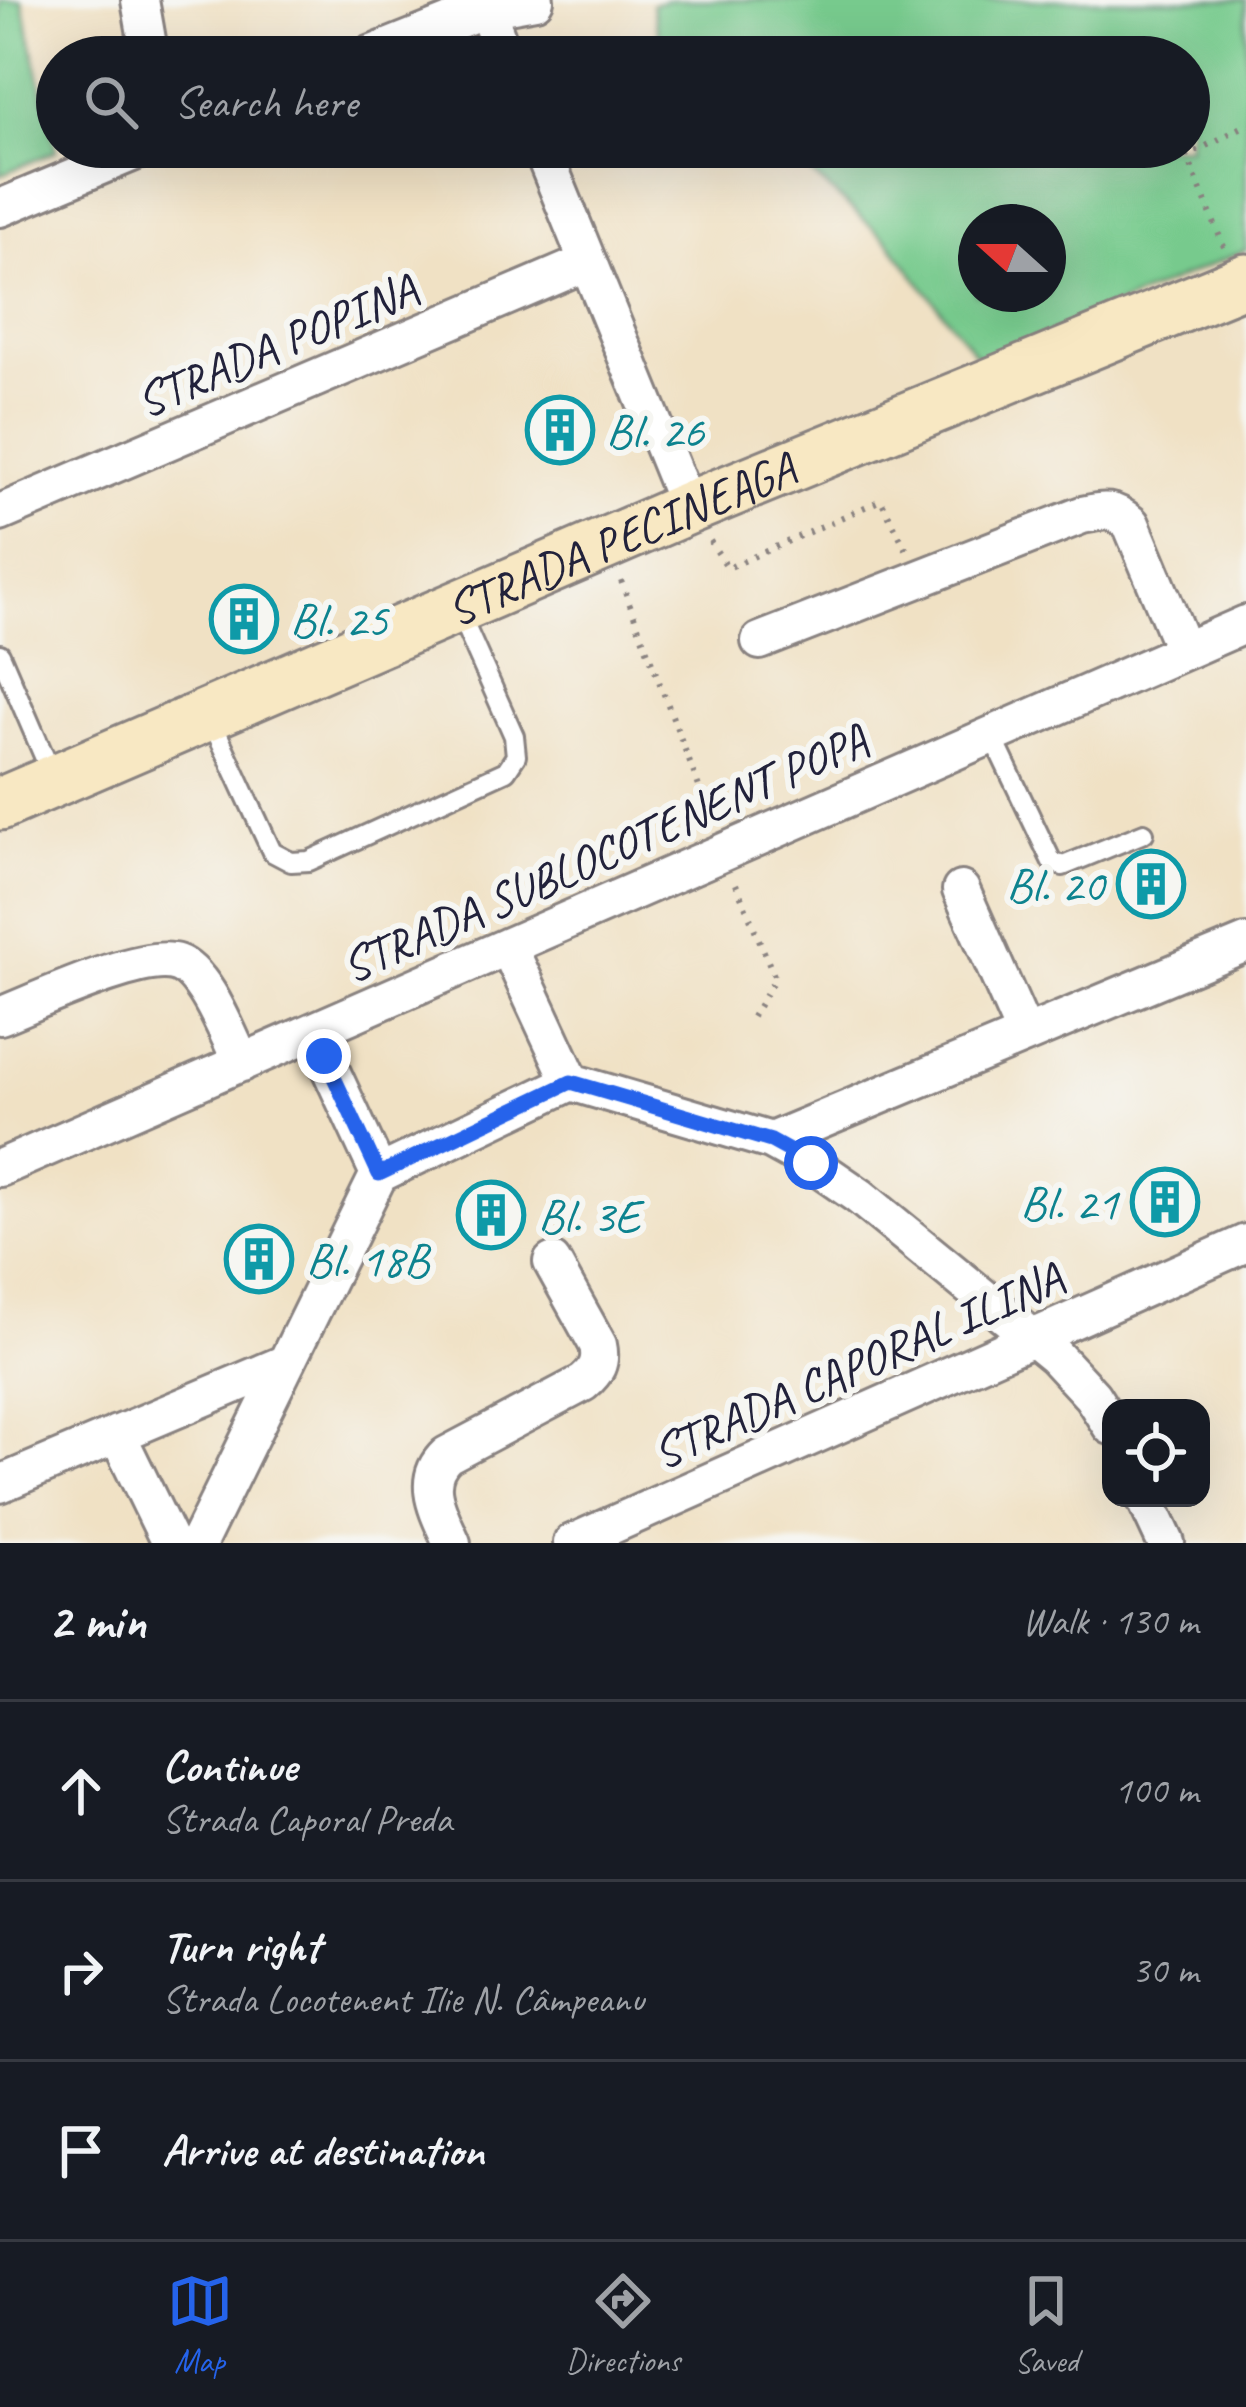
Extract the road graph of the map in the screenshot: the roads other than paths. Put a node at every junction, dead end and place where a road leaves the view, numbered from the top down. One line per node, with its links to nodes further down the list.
1 (140, 0): 4 (street)
2 (535, 0): 3 (street)
3 (484, 5): 5 (street); 6 (street)
4 (146, 36)
5 (413, 36)
6 (496, 36)
7 (96, 168): 9 (street)
8 (550, 168): 10 (street)
9 (0, 208)
10 (588, 262): 12 (street); 13 (street, STRADA POPINA)
11 (1242, 282): 12 (street, STRADA PECINEAGA)
12 (688, 508): 14 (street, STRADA PECINEAGA)
13 (0, 513)
14 (456, 606): 19 (street, STRADA PECINEAGA); 19 (lane)
15 (1246, 624): 17 (street, STRADA SUBLOCOTENENT POPA)
16 (760, 641): 17 (street)
17 (1184, 651): 20 (street, STRADA SUBLOCOTENENT POPA)
18 (0, 654): 21 (lane)
19 (208, 716): 21 (street, STRADA PECINEAGA)
20 (992, 736): 23 (lane); 26 (street, STRADA SUBLOCOTENENT POPA)
21 (55, 782): 22 (street, STRADA PECINEAGA)
22 (0, 804)
23 (1144, 833)
24 (961, 890): 29 (street)
25 (1246, 943): 29 (street)
26 (508, 946): 28 (street, STRADA SUBLOCOTENENT POPA); 31 (street)
27 (0, 1016): 30 (street)
28 (313, 1032): 30 (street, STRADA SUBLOCOTENENT POPA); 34 (street)
29 (1025, 1035): 32 (street)
30 (242, 1063): 33 (street, STRADA SUBLOCOTENENT POPA)
31 (571, 1082): 32 (street); 34 (street)
32 (771, 1141): 37 (street)
33 (0, 1168)
34 (379, 1174): 38 (street)
35 (1246, 1243): 37 (street, STRADA CAPORAL ILINA)
36 (552, 1262): 45 (street)
37 (1032, 1338): 39 (street); 46 (street, STRADA CAPORAL ILINA)
38 (286, 1363): 40 (street); 43 (street)
39 (1102, 1412)
40 (117, 1434): 41 (street); 44 (street)
41 (0, 1484)
42 (1149, 1507): 47 (street)
43 (211, 1534)
44 (170, 1543)
45 (452, 1543)
46 (572, 1543)
47 (1166, 1543)

